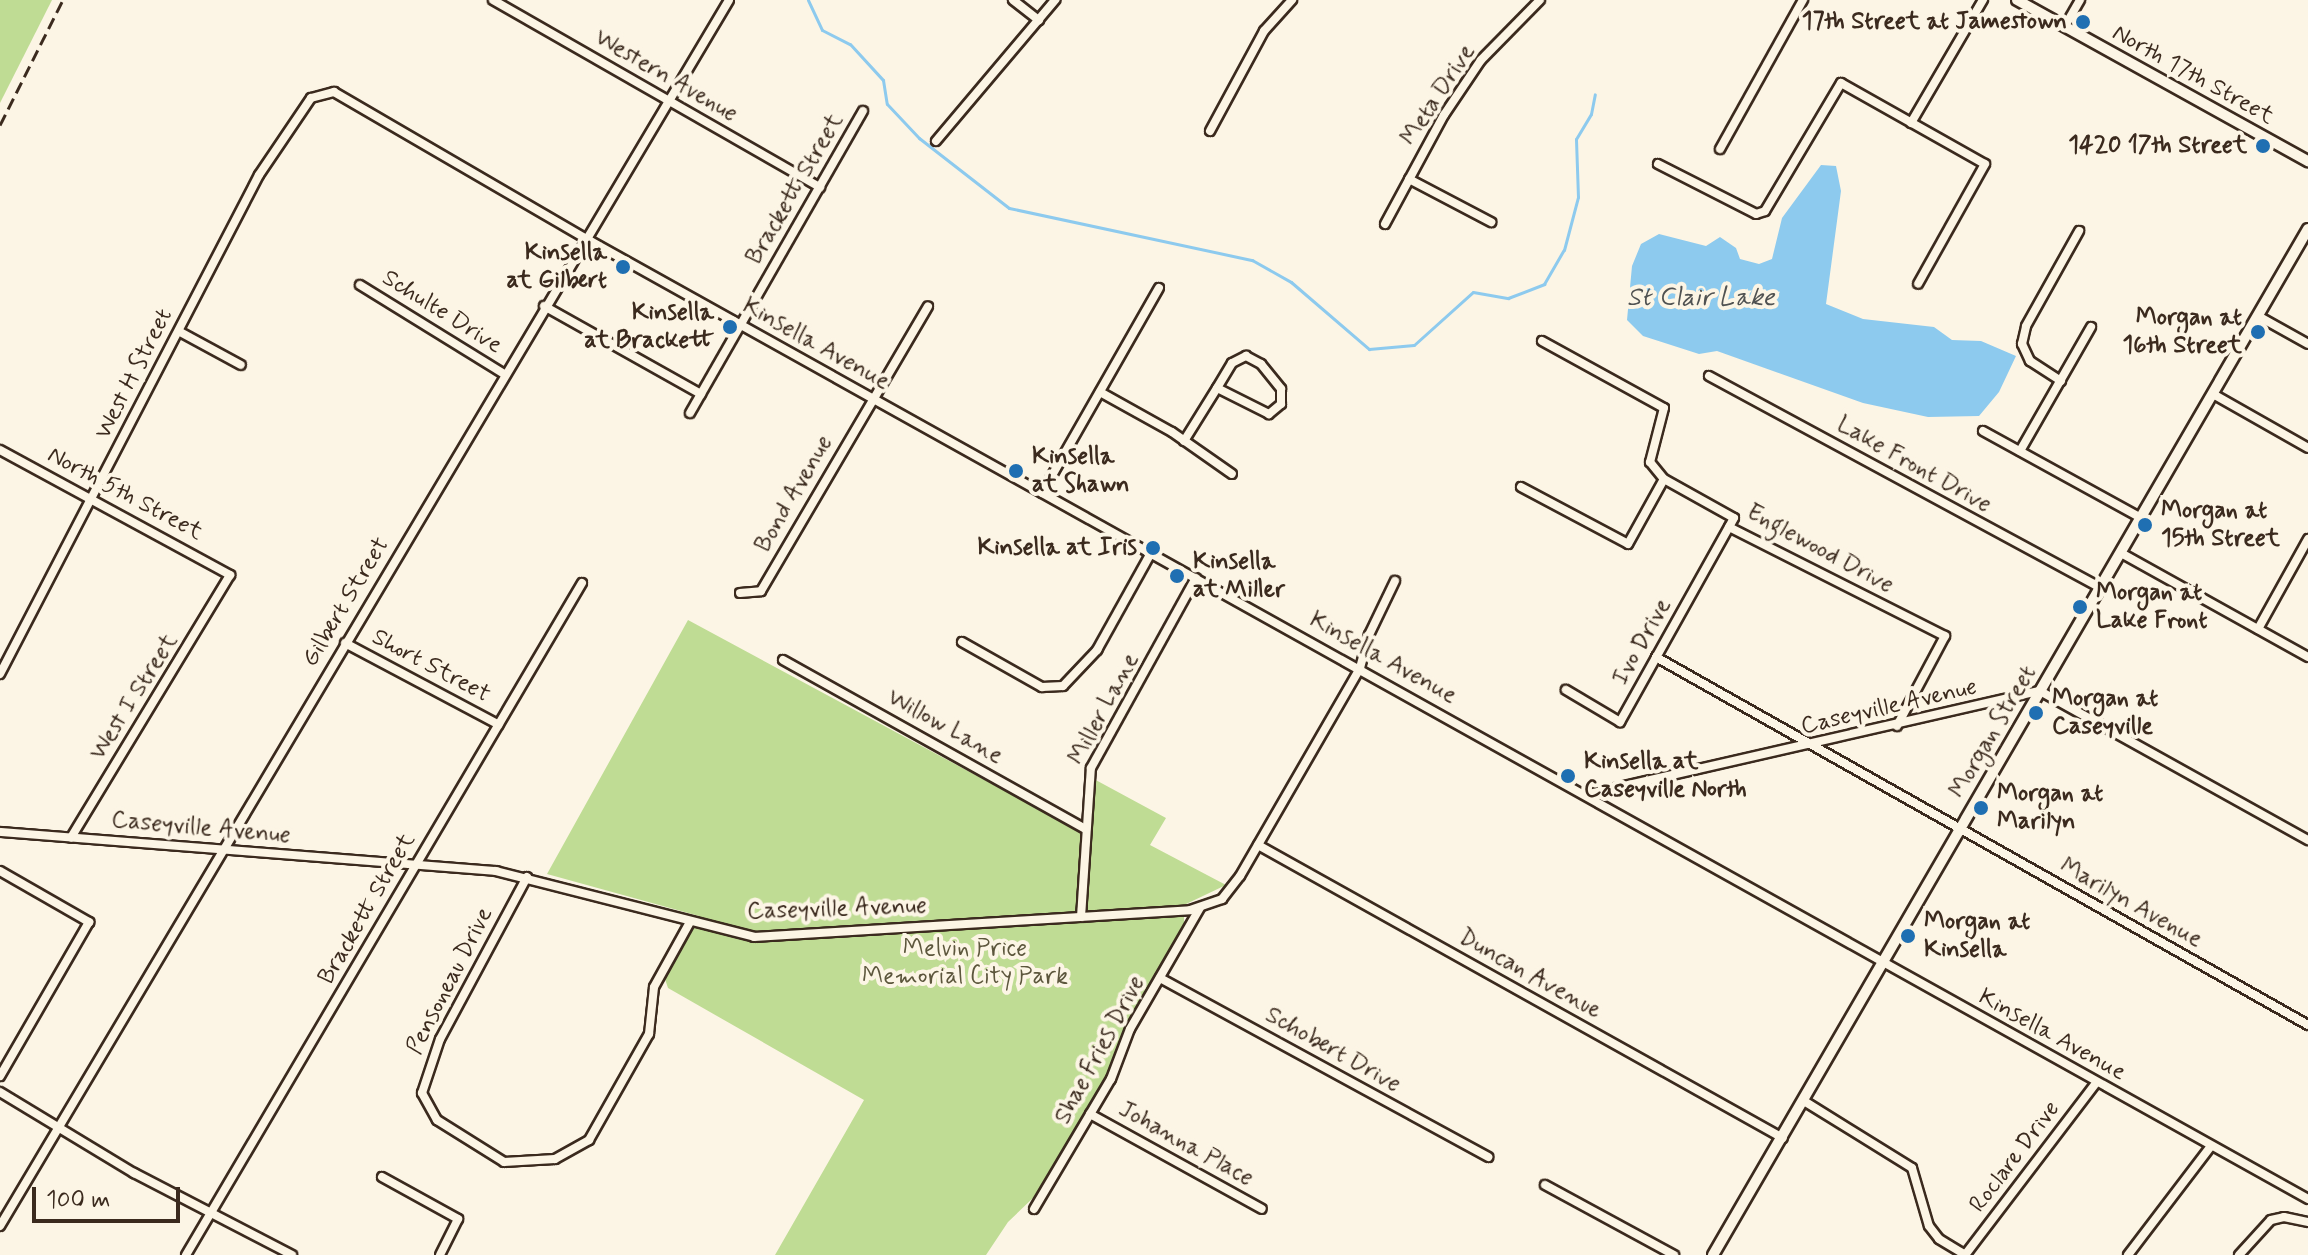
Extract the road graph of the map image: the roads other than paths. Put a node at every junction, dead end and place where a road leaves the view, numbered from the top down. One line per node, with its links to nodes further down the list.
1 (493, 0): 14 (street, Western Avenue)
2 (729, 0): 14 (street, Gilbert Street)
3 (1013, 0): 11 (street)
4 (1055, 0): 11 (street)
5 (1292, 0): 17 (street)
6 (1803, 0): 19 (street)
7 (1983, 0): 16 (street)
8 (2017, 0): 12 (street, North 17th Street)
9 (2080, 0): 12 (street)
10 (1536, 1): 22 (street, Meta Drive)
11 (1039, 20): 18 (street)
12 (2065, 26): 20 (street, North 17th Street)
13 (311, 98): 28 (street, Kinsella Avenue); 37 (street, West H Street)
14 (668, 100): 23 (street, Western Avenue); 28 (street, Gilbert Street)
15 (863, 111): 23 (street, Brackett Street)
16 (1911, 123): 21 (street); 29 (street)
17 (1210, 131)
18 (936, 141)
19 (1720, 149)
20 (2308, 161)
21 (1658, 164)
22 (1409, 179): 24 (street); 25 (street, Meta Drive)
23 (820, 187): 35 (street, Brackett Street)
24 (1491, 222)
25 (1385, 224)
26 (2308, 229): 34 (street, Morgan Street)
27 (2079, 231): 43 (street)
28 (585, 238): 32 (street, Gilbert Street); 35 (street, Kinsella Avenue)
29 (1918, 284)
30 (360, 285): 41 (street, Schulte Drive)
31 (1159, 288): 45 (street)
32 (544, 306): 41 (street, Gilbert Street); 46 (street)
33 (928, 306): 48 (street)
34 (2258, 316): 39 (street); 47 (street, Morgan Street)
35 (741, 325): 46 (street, Brackett Street); 48 (street, Kinsella Avenue)
36 (2091, 327): 43 (street)
37 (180, 332): 40 (street); 59 (street, West H Street)
38 (1542, 341): 56 (street)
39 (2308, 344)
40 (241, 365)
41 (504, 374): 73 (street, Gilbert Street)
42 (1709, 376): 69 (street, Lake Front Drive)
43 (2061, 381): 54 (street)
44 (1217, 388): 44 (street); 51 (street)
45 (1100, 392): 51 (street); 58 (street)
46 (701, 394): 49 (street, Brackett Street)
47 (2213, 394): 52 (street); 60 (street, Morgan Street)
48 (873, 398): 58 (street, Kinsella Avenue); 70 (street, Bond Avenue)
49 (690, 413)
50 (1983, 431): 54 (street)
51 (1184, 441): 55 (street)
52 (2308, 448)
53 (0, 450): 59 (street, North 5th Street)
54 (2020, 451): 60 (street)
55 (1232, 474)
56 (1664, 479): 57 (street); 61 (street, Englewood Drive)
57 (1521, 487)
58 (1042, 493): 63 (street, Kinsella Avenue)
59 (91, 499): 65 (street, North 5th Street); 78 (street, West H Street)
60 (2141, 518): 64 (street, Morgan Street)
61 (1729, 527): 74 (street, Ivo Drive); 82 (street, Englewood Drive)
62 (2308, 539): 71 (street)
63 (1151, 553): 66 (street, Kinsella Avenue); 72 (street)
64 (2121, 553): 69 (street, Morgan Street); 71 (street)
65 (230, 575): 88 (street, West I Street)
66 (1196, 578): 77 (street, Kinsella Avenue); 85 (street, Miller Lane)
67 (1395, 581): 77 (street, Caseyville Avenue)
68 (582, 583): 81 (street, Brackett Street)
69 (2101, 588): 80 (street, Morgan Street)
70 (740, 593)
71 (2258, 629): 75 (street)
72 (962, 642)
73 (345, 643): 81 (street, Short Street); 91 (street, Gilbert Street)
74 (1656, 657): 79 (street, Ivo Drive); 83 (street, Marilyn Avenue)
75 (2308, 657)
76 (783, 660): 85 (street, Willow Lane)
77 (1360, 668): 84 (street, Kinsella Avenue); 90 (street, Caseyville Avenue)
78 (0, 674)
79 (1566, 690)
80 (2040, 691): 82 (street, Caseyville Avenue); 86 (street, Morgan Street); 89 (street)
81 (499, 725): 92 (street, Brackett Street)
82 (1897, 726): 83 (street, Caseyville Avenue)
83 (1808, 746): 84 (street, Caseyville Avenue); 86 (street, Marilyn Avenue)
84 (1589, 795): 98 (street, Kinsella Avenue)
85 (1086, 829): 96 (street, Miller Lane)
86 (1959, 830): 98 (street, Morgan Street); 100 (street, Marilyn Avenue)
87 (0, 832): 88 (street, Caseyville Avenue)
88 (71, 838): 91 (street, Caseyville Avenue)
89 (2308, 840)
90 (1258, 845): 95 (street, Caseyville Avenue); 107 (street, Duncan Avenue)
91 (221, 851): 92 (street, Caseyville Avenue); 106 (street, Gilbert Street)
92 (416, 866): 94 (street, Caseyville Avenue); 115 (street, Brackett Street)
93 (0, 871): 101 (street)
94 (527, 877): 97 (street, Caseyville Avenue); 97 (street, Pensoneau Drive)
95 (1200, 908): 96 (street, Caseyville Avenue); 99 (street, Shae Fries Drive)
96 (1081, 917): 97 (street, Caseyville Avenue)
97 (690, 922)
98 (1883, 963): 102 (street, Kinsella Avenue); 104 (street, Morgan Street)
99 (1160, 978): 105 (street, Shae Fries Drive); 109 (street, Schobert Drive)
100 (2308, 1025)
101 (0, 1076)
102 (2096, 1083): 108 (street, Kinsella Avenue); 123 (street, Roclare Drive)
103 (0, 1092): 106 (street)
104 (1804, 1101): 107 (street, Morgan Street); 123 (street)
105 (1090, 1114): 113 (street, Shae Fries Drive); 114 (street, Johanna Place)
106 (57, 1129): 115 (street); 117 (street, Gilbert Street)
107 (1783, 1138): 122 (street, Morgan Street)
108 (2211, 1146): 112 (street, Kinsella Avenue); 124 (street)
109 (1488, 1157)
110 (382, 1177): 120 (street)
111 (1545, 1185): 121 (street)
112 (2308, 1199)
113 (1034, 1209)
114 (1262, 1209)
115 (213, 1212): 118 (street, Brackett Street); 119 (street)
116 (2308, 1222): 125 (street)
117 (0, 1226)
118 (186, 1255)
119 (292, 1255)
120 (440, 1255)
121 (1674, 1255)
122 (1713, 1255)
123 (1966, 1255)
124 (2128, 1255)
125 (2239, 1255)

